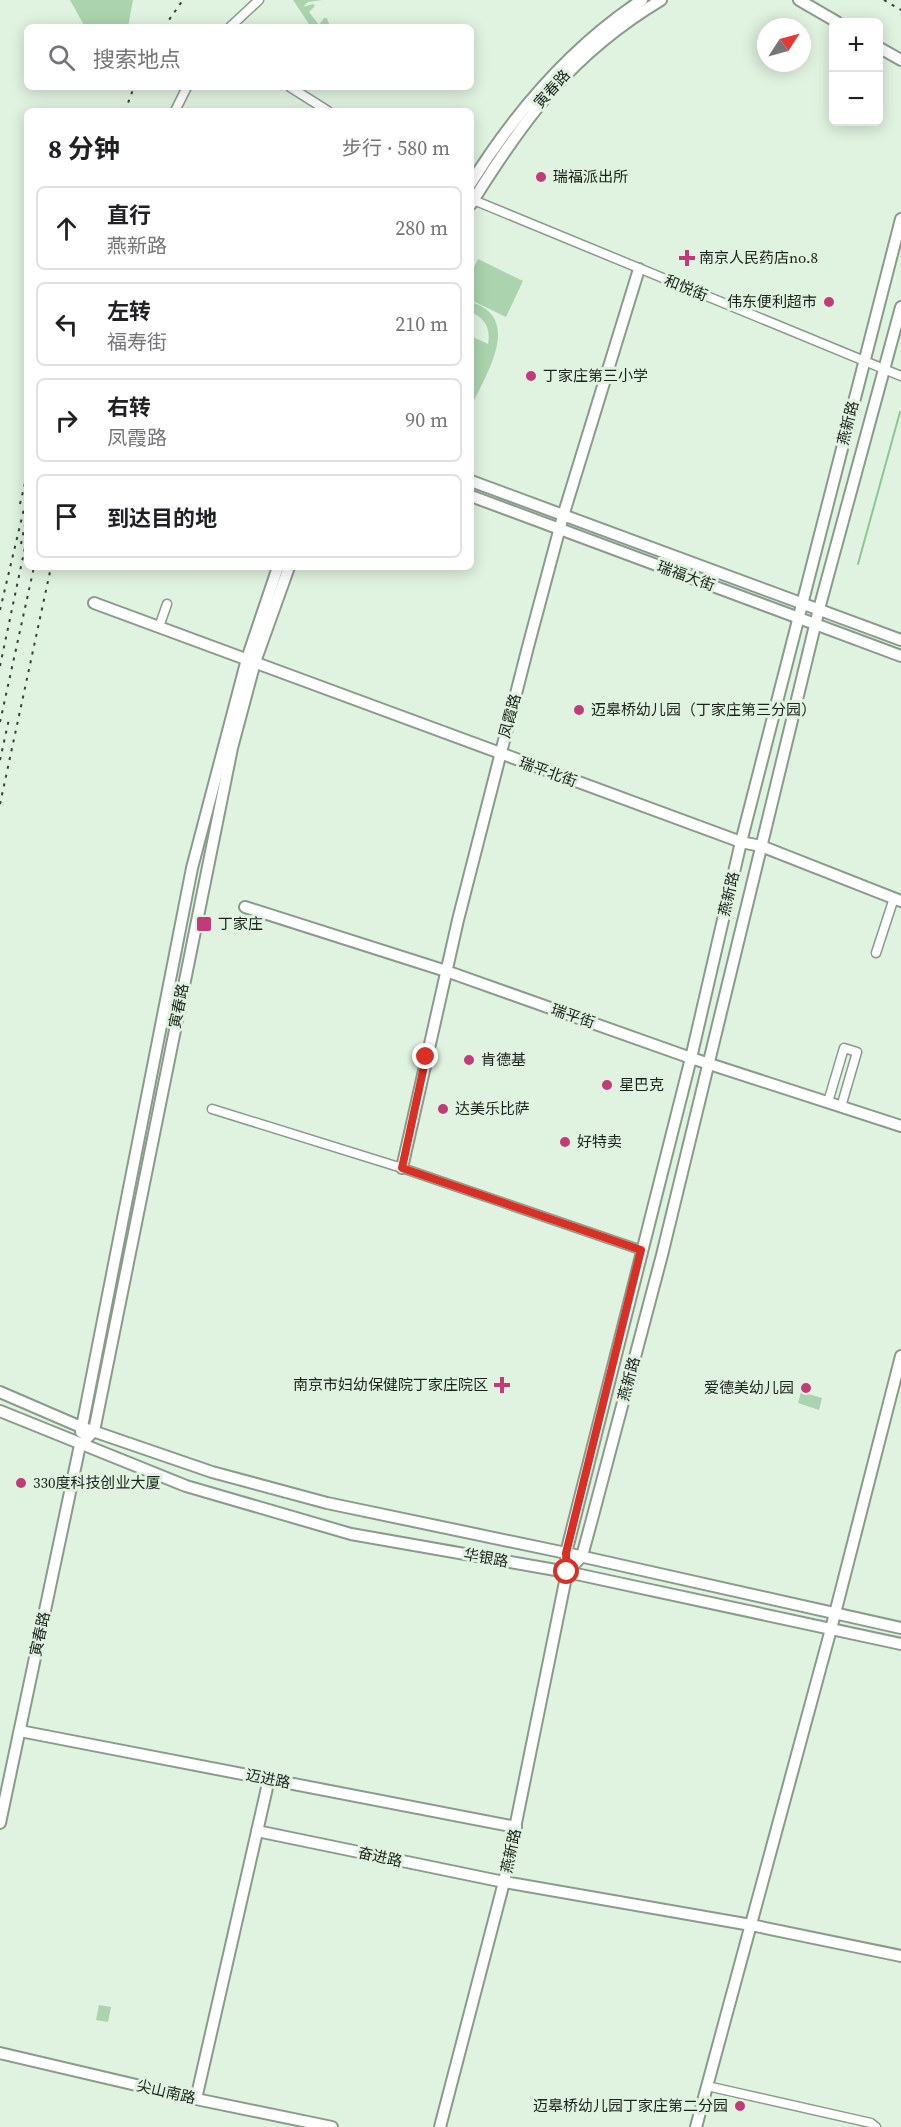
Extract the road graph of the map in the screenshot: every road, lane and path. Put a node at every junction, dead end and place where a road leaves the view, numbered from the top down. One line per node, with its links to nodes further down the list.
1 (259, 0): 6 (street)
2 (642, 0): 13 (street, 寅春路)
3 (661, 0): 14 (street, 寅春路)
4 (799, 0): 5 (street)
5 (830, 18)
6 (233, 24)
7 (883, 49): 8 (street)
8 (901, 60)
9 (186, 90): 11 (street)
10 (295, 90): 12 (street)
11 (176, 108)
12 (323, 108)
13 (474, 179)
14 (474, 198)
15 (474, 202): 17 (street, 和悦街)
16 (901, 219): 19 (street, 燕新路)
17 (639, 269): 19 (street, 和悦街); 24 (street, 凤霞路)
18 (901, 307): 20 (street, 燕新路)
19 (863, 360): 20 (street, 和悦街); 28 (street, 燕新路)
20 (883, 369): 21 (street, 和悦街); 31 (street, 燕新路)
21 (901, 376)
22 (474, 482): 24 (street, 瑞福大街)
23 (474, 497): 25 (street, 瑞福大街)
24 (563, 516): 25 (street, 凤霞路); 28 (street, 瑞福大街)
25 (560, 529): 32 (street, 瑞福大街); 38 (street, 凤霞路)
26 (277, 570): 37 (street, 寅春路)
27 (288, 570): 37 (street, 寅春路)
28 (803, 602): 31 (street, 瑞福大街); 32 (street, 燕新路)
29 (94, 603): 34 (street, 瑞平北街)
30 (167, 604): 34 (street)
31 (819, 609): 33 (street, 燕新路); 35 (street, 瑞福大街)
32 (799, 618): 33 (street, 瑞福大街); 39 (street, 燕新路)
33 (816, 624): 36 (street, 瑞福大街); 40 (street, 燕新路)
34 (159, 627): 37 (street, 瑞平北街)
35 (901, 640)
36 (901, 656)
37 (251, 661): 38 (street, 瑞平北街); 56 (street, 寅春路); 57 (street, 寅春路)
38 (500, 754): 39 (street, 瑞平北街); 44 (street, 凤霞路)
39 (741, 842): 40 (street, 瑞平北街); 45 (street, 燕新路)
40 (761, 846): 41 (street, 瑞平北街); 46 (street, 燕新路)
41 (897, 900): 43 (street)
42 (245, 907): 44 (street, 瑞平街)
43 (876, 953)
44 (446, 971): 45 (street, 瑞平街); 51 (street, 凤霞路)
45 (691, 1058): 46 (street, 瑞平街); 52 (street, 燕新路)
46 (709, 1064): 47 (street, 瑞平街); 60 (street, 燕新路)
47 (828, 1102): 48 (street, 瑞平街); 48 (street)
48 (841, 1107): 50 (street, 瑞平街)
49 (212, 1109): 51 (street)
50 (901, 1126)
51 (402, 1168): 52 (street)
52 (641, 1250): 59 (street, 燕新路)
53 (901, 1356): 62 (street)
54 (0, 1392): 56 (street, 华银路)
55 (0, 1411): 58 (street, 华银路)
56 (81, 1427): 57 (street, 华银路); 58 (street, 寅春路)
57 (94, 1431): 58 (street); 59 (street, 华银路)
58 (80, 1445): 61 (street, 华银路); 66 (street, 寅春路)
59 (566, 1553): 60 (street, 华银路); 61 (street, 燕新路)
60 (582, 1556): 61 (street, 燕新路); 62 (street, 华银路)
61 (567, 1572): 64 (street, 华银路); 69 (street, 燕新路)
62 (835, 1614): 63 (street, 华银路); 64 (street)
63 (901, 1628)
64 (831, 1629): 65 (street, 华银路); 72 (street)
65 (901, 1644)
66 (20, 1731): 67 (street, 迈进路); 68 (street, 寅春路)
67 (269, 1779): 69 (street, 迈进路); 70 (street)
68 (0, 1823)
69 (516, 1827): 71 (street, 燕新路)
70 (257, 1831): 71 (street, 奋进路); 76 (street)
71 (504, 1882): 72 (street, 奋进路); 78 (street, 燕新路)
72 (751, 1925): 73 (street, 奋进路); 75 (street)
73 (901, 1956)
74 (0, 2053): 76 (street, 尖山南路)
75 (707, 2086): 79 (street); 80 (street)
76 (196, 2099): 77 (street, 尖山南路)
77 (332, 2127)
78 (440, 2127)
79 (696, 2127)
80 (876, 2127)

